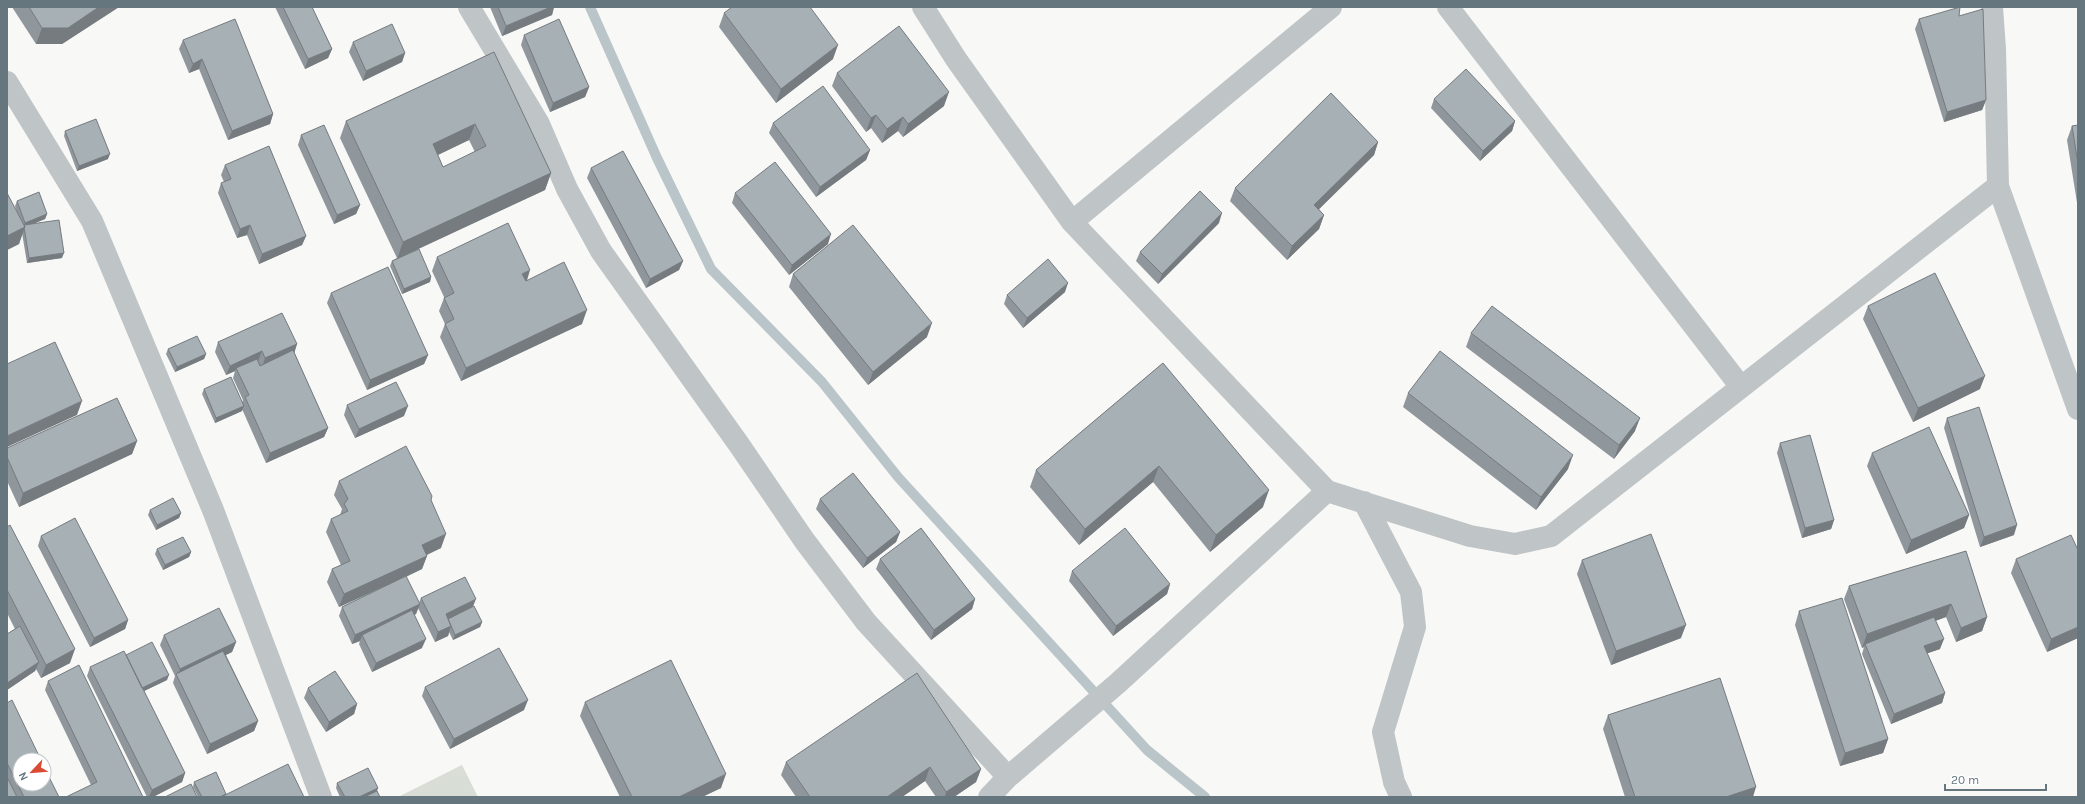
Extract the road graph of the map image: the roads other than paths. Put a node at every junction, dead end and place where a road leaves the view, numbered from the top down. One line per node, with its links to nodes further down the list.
1 (469, 7): 13 (street)
2 (923, 7): 8 (street)
3 (1331, 7): 8 (street)
4 (1448, 7): 9 (street)
5 (1992, 7): 7 (street)
6 (7, 82): 14 (street)
7 (1998, 186): 9 (street); 10 (street)
8 (1072, 222): 11 (street)
9 (1741, 387): 12 (street)
10 (2078, 409)
11 (1327, 491): 12 (street); 13 (street)
12 (1364, 502): 16 (street)
13 (1008, 777): 15 (street)
14 (321, 797)
15 (989, 797)
16 (1400, 797)

